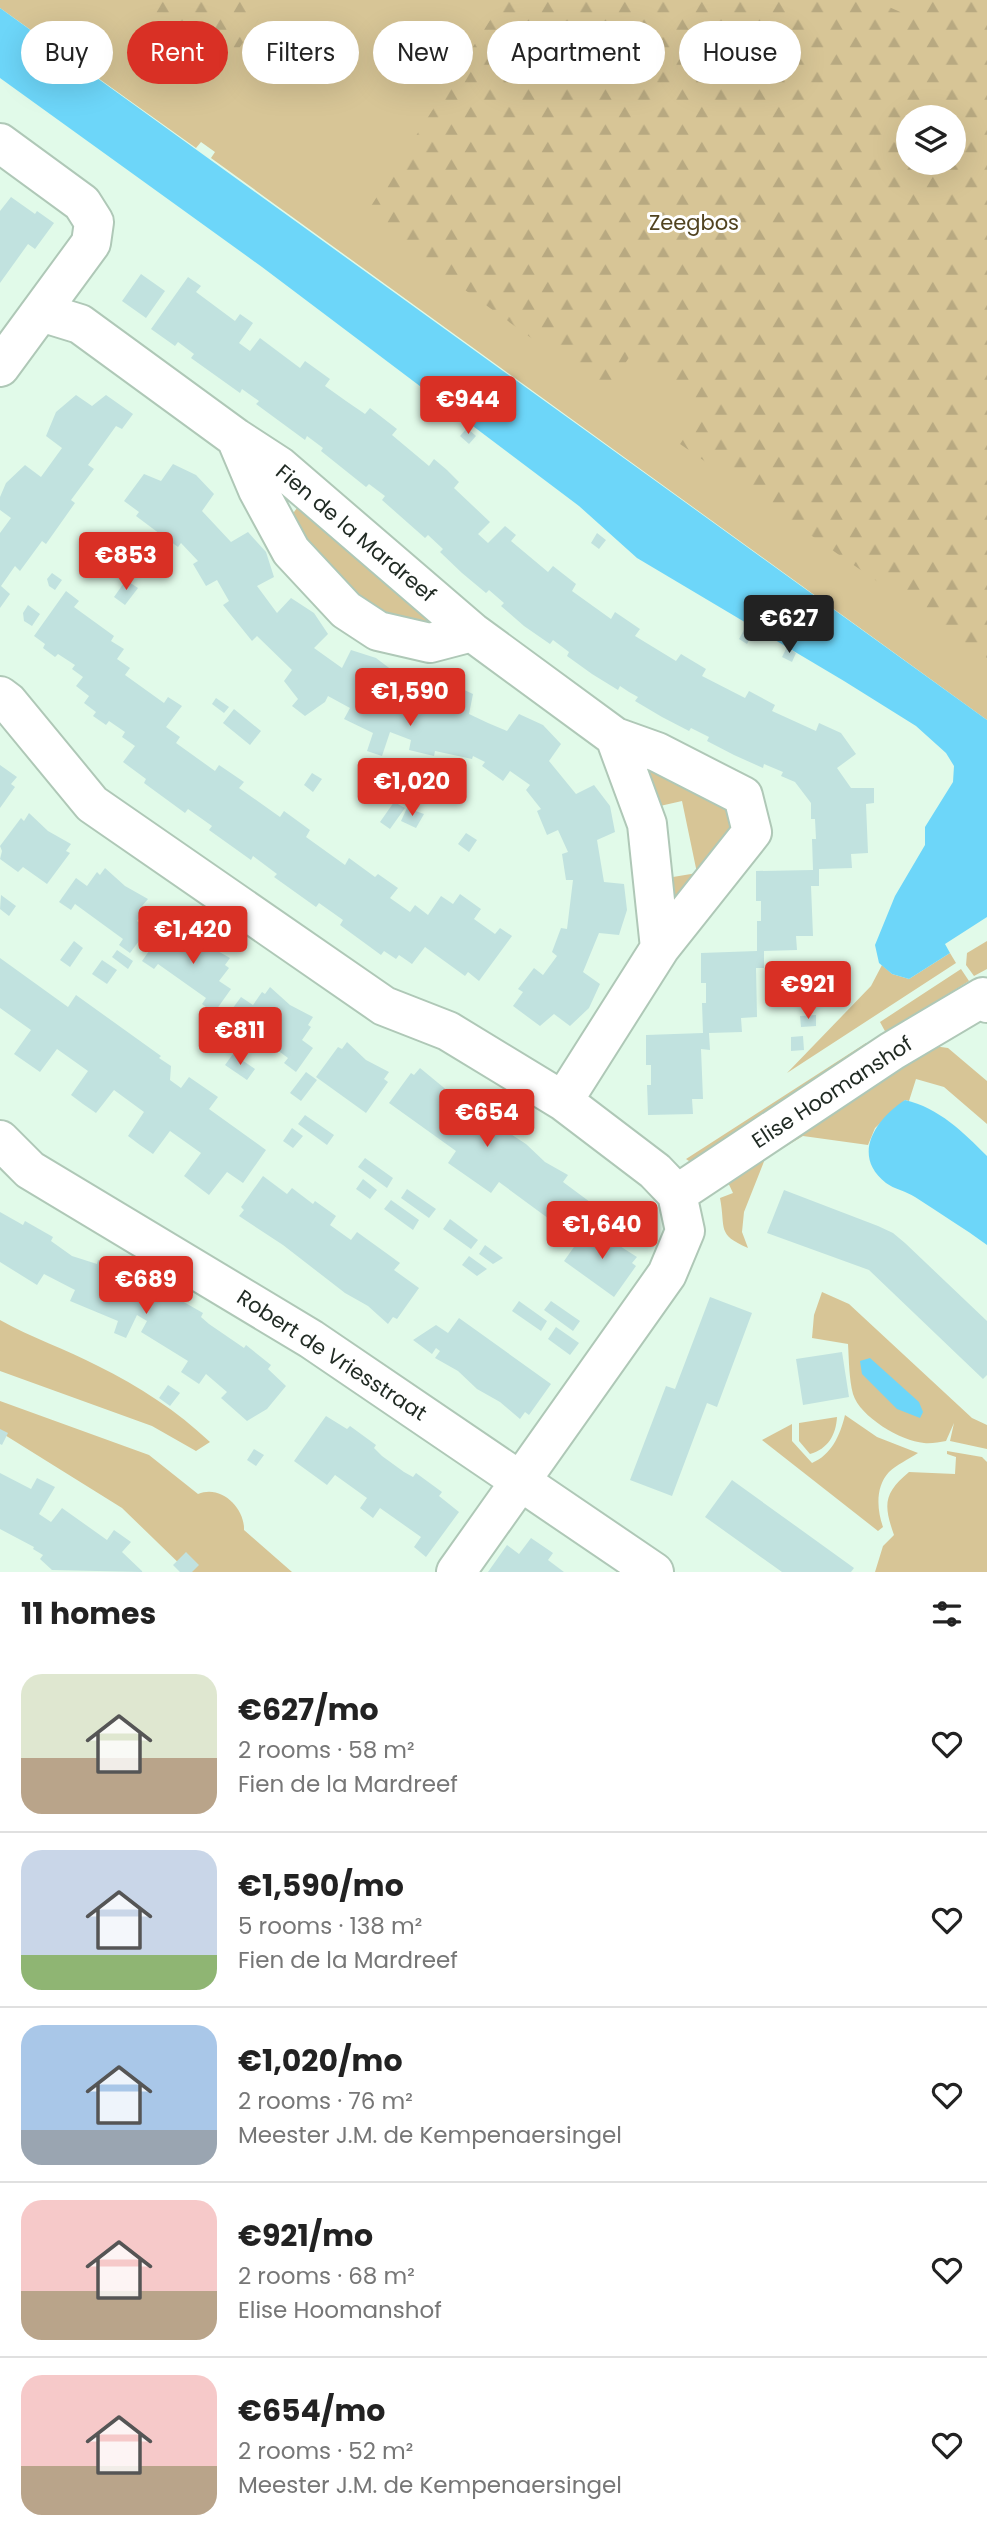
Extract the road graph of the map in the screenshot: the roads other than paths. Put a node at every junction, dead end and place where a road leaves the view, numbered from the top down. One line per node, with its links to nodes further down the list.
1 (0, 143): 2 (street)
2 (41, 313): 3 (street); 4 (street, Fien de la Mardreef)
3 (2, 359)
4 (236, 438): 5 (street, Fien de la Mardreef); 5 (street, Fien de la Mardreef)
5 (472, 632): 7 (street, Fien de la Mardreef)
6 (0, 696): 10 (street)
7 (615, 737): 8 (street); 8 (street, Fien de la Mardreef)
8 (660, 948): 10 (street, Fien de la Mardreef)
9 (987, 1003): 12 (street, Elise Hoomanshof)
10 (564, 1101): 12 (street)
11 (0, 1140): 13 (street, Robert de Vriesstraat)
12 (677, 1194): 13 (street)
13 (523, 1481): 14 (street); 15 (street, Robert de Vriesstraat)
14 (456, 1572)
15 (654, 1572)

